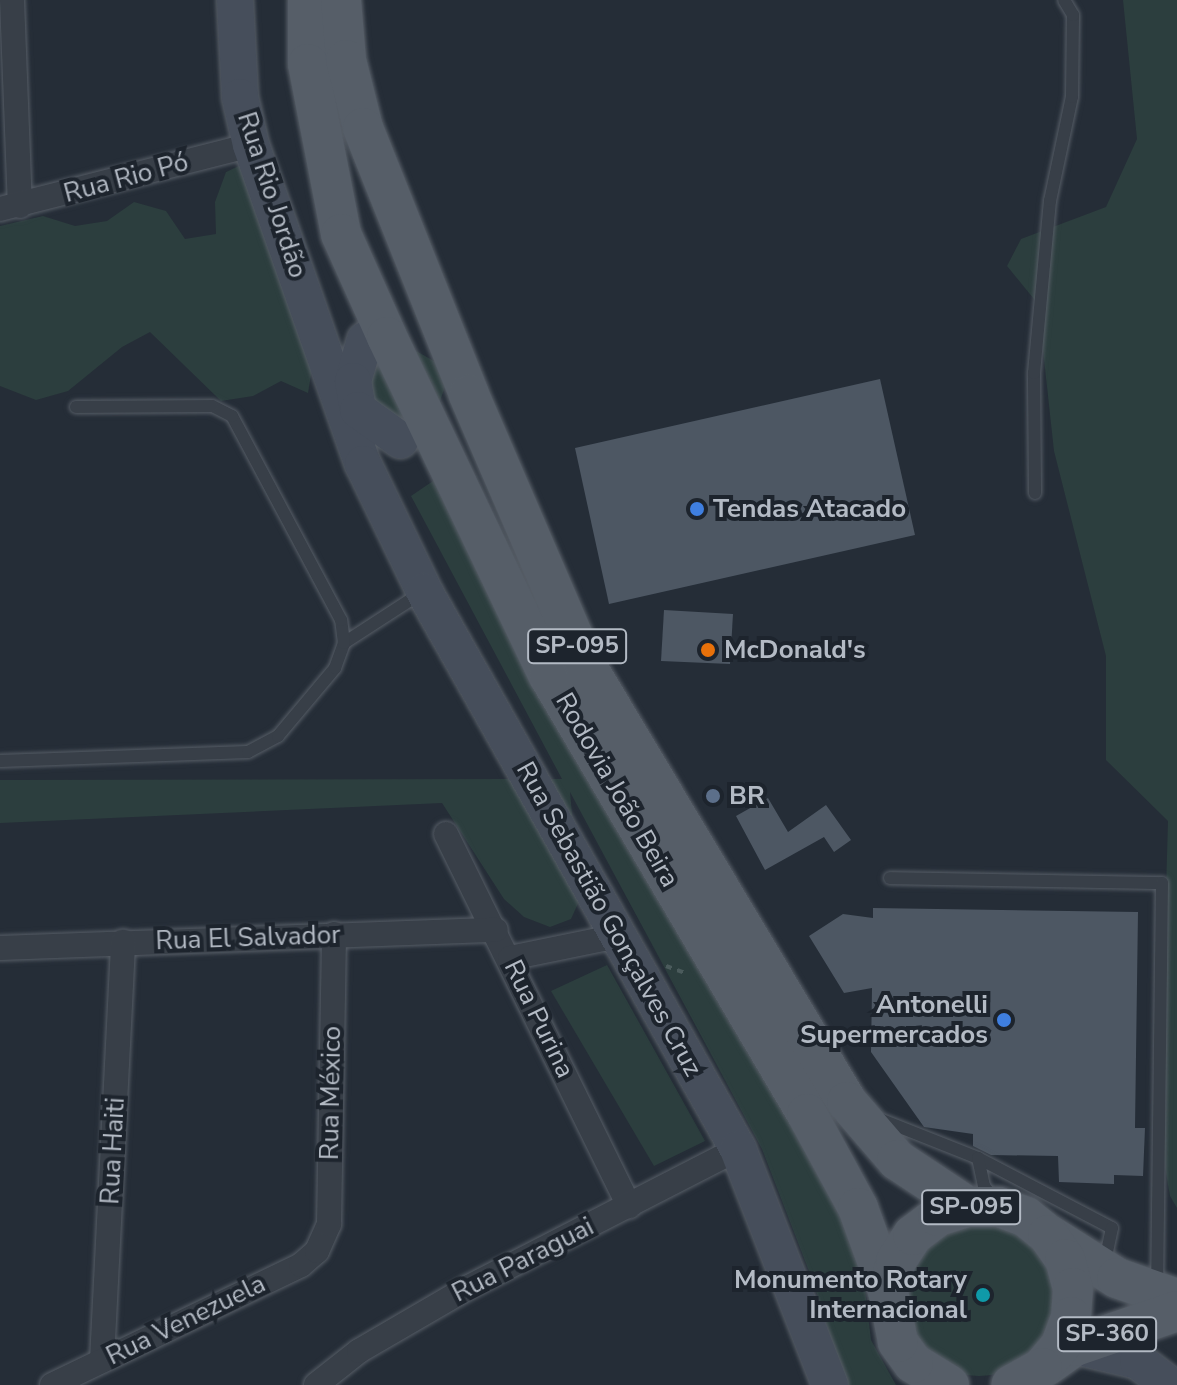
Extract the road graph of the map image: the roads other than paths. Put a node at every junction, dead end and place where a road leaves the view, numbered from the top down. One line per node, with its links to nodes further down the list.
1 (12, 0): 7 (street)
2 (235, 0): 6 (street, Rua Rio Jordão)
3 (308, 0): 10 (main road, Rodovia João Beira / SP-095)
4 (341, 0): 8 (main road, Rodovia João Beira / SP-095)
5 (1064, 0): 15 (lane)
6 (251, 145): 7 (street, Rua Rio Pó); 9 (street, Rua Rio Jordão)
7 (10, 207)
8 (444, 334): 10 (main road); 11 (main road, Rodovia João Beira / SP-095)
9 (320, 339): 10 (street); 14 (street, Rua Rio Jordão)
10 (376, 339): 13 (main road, Rodovia João Beira / SP-095); 13 (street)
11 (469, 395): 13 (main road); 27 (main road, Rodovia João Beira / SP-095)
12 (76, 407): 17 (lane)
13 (414, 434): 14 (street); 35 (main road, Rodovia João Beira / SP-095)
14 (363, 464): 16 (street, Rua Sebastião Gonçalves Cruz)
15 (1035, 493)
16 (424, 591): 17 (lane); 24 (street, Rua Sebastião Gonçalves Cruz)
17 (344, 643): 18 (lane)
18 (0, 761)
19 (446, 834): 21 (street, Rua Purina)
20 (890, 878): 36 (lane)
21 (496, 930): 22 (street, Rua El Salvador); 26 (street, Rua Purina)
22 (334, 934): 23 (street, Rua El Salvador); 33 (street, Rua México)
23 (123, 942): 25 (street, Rua El Salvador); 38 (street, Rua Haiti)
24 (624, 946): 26 (street); 28 (street, Rua Sebastião Gonçalves Cruz)
25 (0, 948)
26 (510, 958): 30 (street, Rua Purina)
27 (847, 1102): 29 (lane); 31 (main road, Rodovia João Beira / SP-095)
28 (738, 1149): 30 (street, Rua Paraguai); 43 (street, Rua Sebastião Gonçalves Cruz)
29 (978, 1158): 31 (lane); 34 (lane)
30 (629, 1206): 42 (street, Rua Paraguai)
31 (983, 1207): 32 (main road, SP-095); 35 (main road, SP-095)
32 (1048, 1235): 34 (main road, SP-360); 40 (main road, SP-095)
33 (317, 1251): 38 (street, Rua Venezuela)
34 (1104, 1269): 36 (main road, SP-360)
35 (888, 1291): 39 (main road, SP-095)
36 (1170, 1301): 37 (main road, SP-360)
37 (1075, 1346): 40 (main road, SP-360); 45 (street)
38 (102, 1360): 41 (street, Rua Venezuela)
39 (918, 1374): 44 (main road, SP-095)
40 (1027, 1379)
41 (52, 1385)
42 (316, 1385)
43 (830, 1385)
44 (949, 1385)
45 (1170, 1385)

